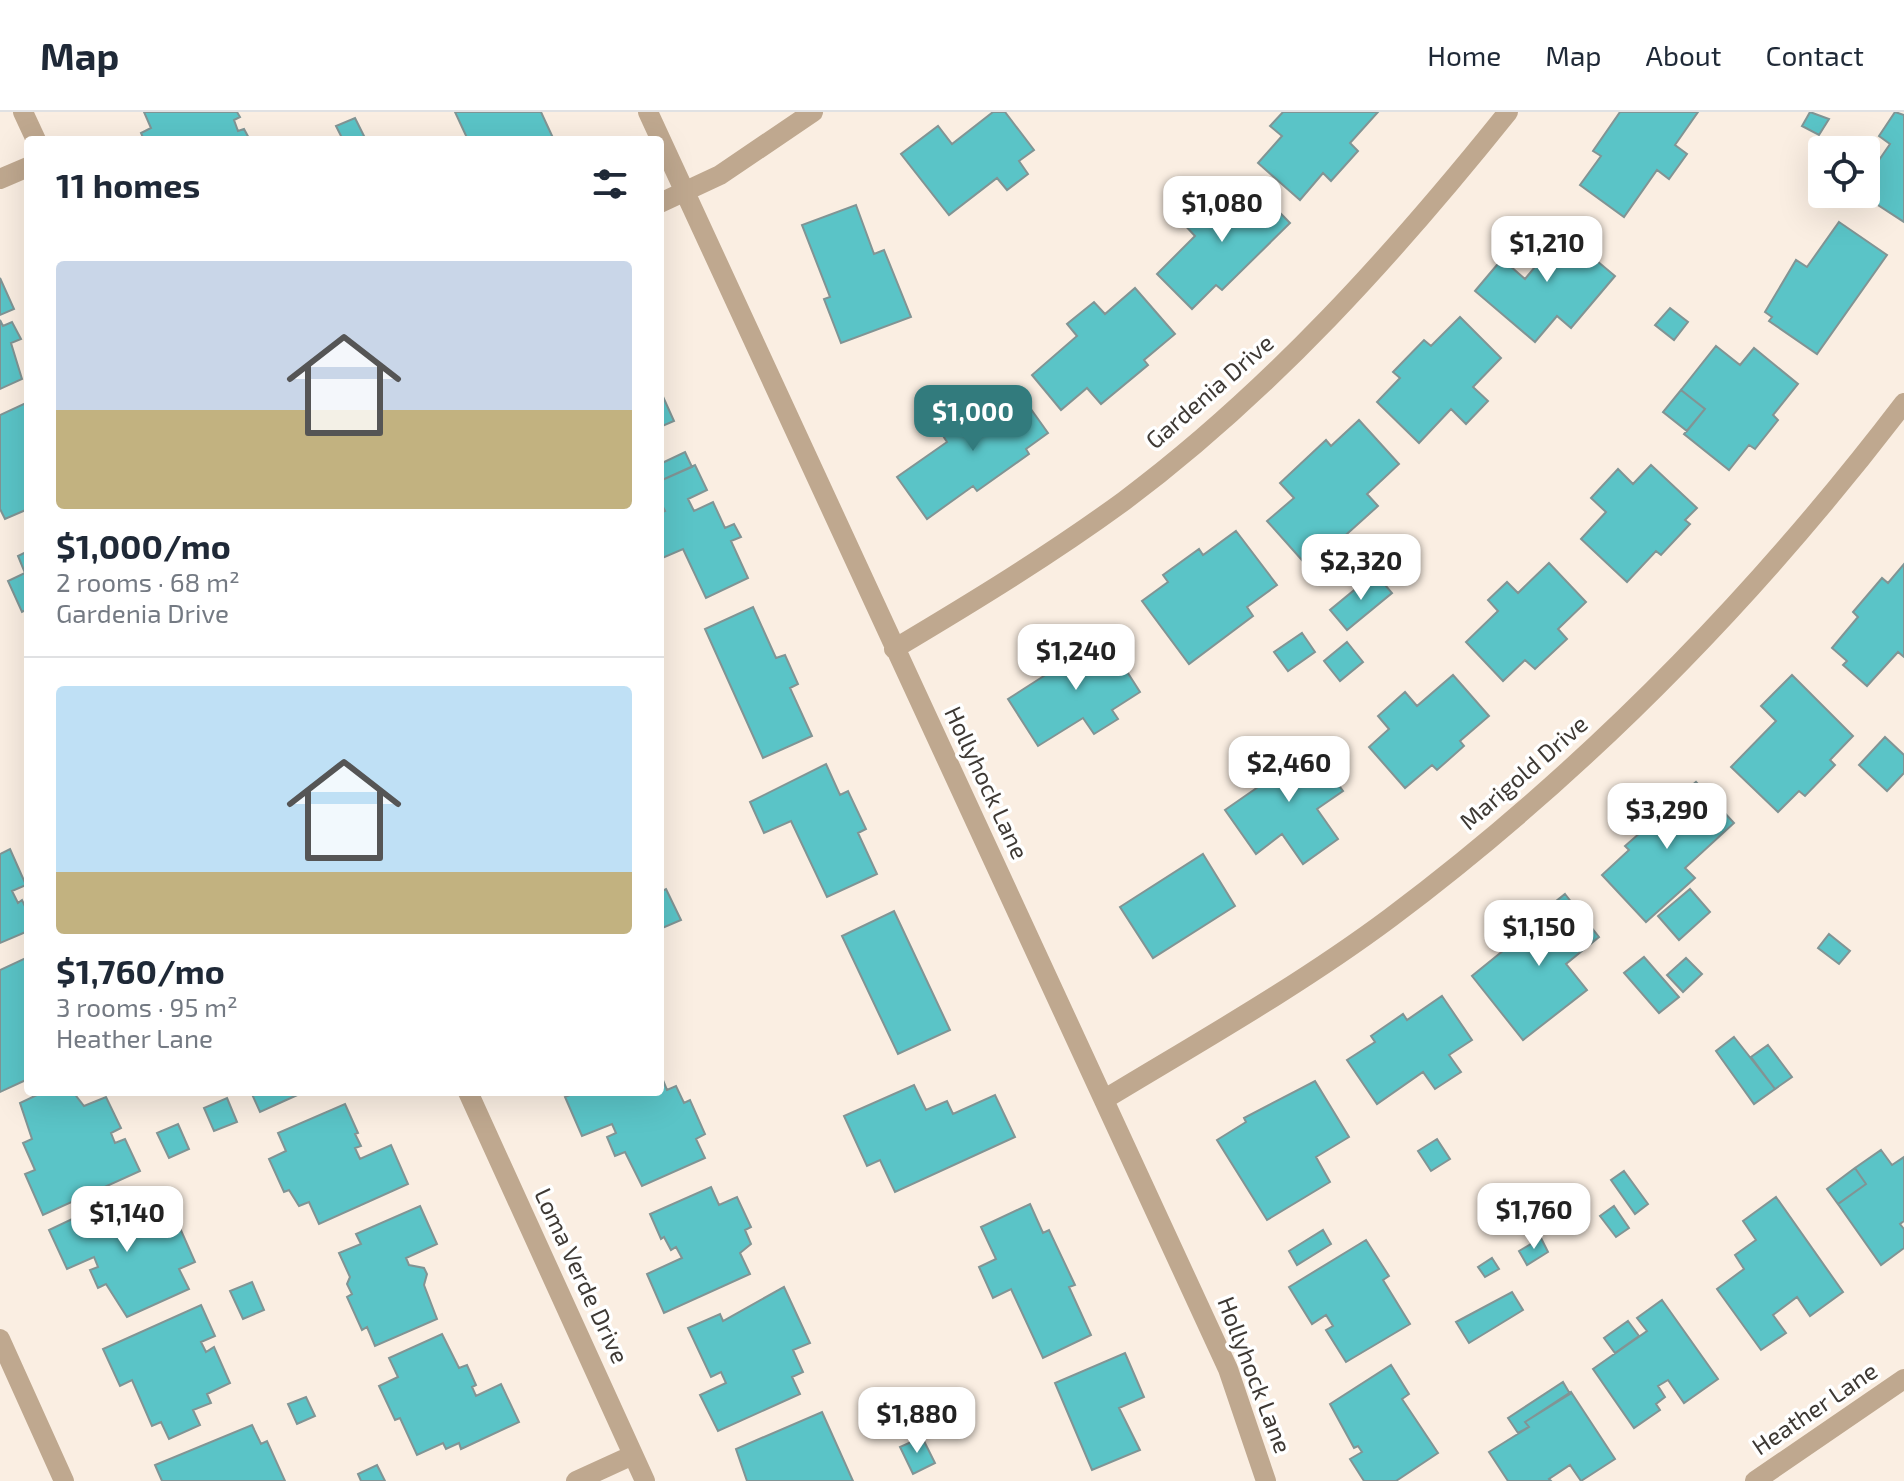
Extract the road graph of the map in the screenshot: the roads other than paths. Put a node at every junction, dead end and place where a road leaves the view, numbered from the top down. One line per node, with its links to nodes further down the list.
1 (23, 112): 5 (street)
2 (648, 112): 6 (street, Hollyhock Lane)
3 (813, 112): 10 (street)
4 (1508, 112): 13 (street, Gardenia Drive)
5 (34, 136)
6 (659, 136)
7 (664, 147): 10 (street, Hollyhock Lane)
8 (24, 169): 9 (street)
9 (0, 179)
10 (685, 192): 11 (street); 13 (street, Hollyhock Lane)
11 (664, 201)
12 (1904, 403): 15 (street, Marigold Drive)
13 (894, 649): 15 (street, Hollyhock Lane)
14 (470, 1096): 18 (street, Loma Verde Drive)
15 (1105, 1099): 22 (street, Hollyhock Lane)
16 (0, 1339): 19 (street)
17 (1904, 1379): 23 (street, Heather Lane)
18 (633, 1455): 20 (street); 21 (street, Loma Verde Drive)
19 (64, 1481)
20 (576, 1481)
21 (645, 1481)
22 (1266, 1481)
23 (1755, 1481)

